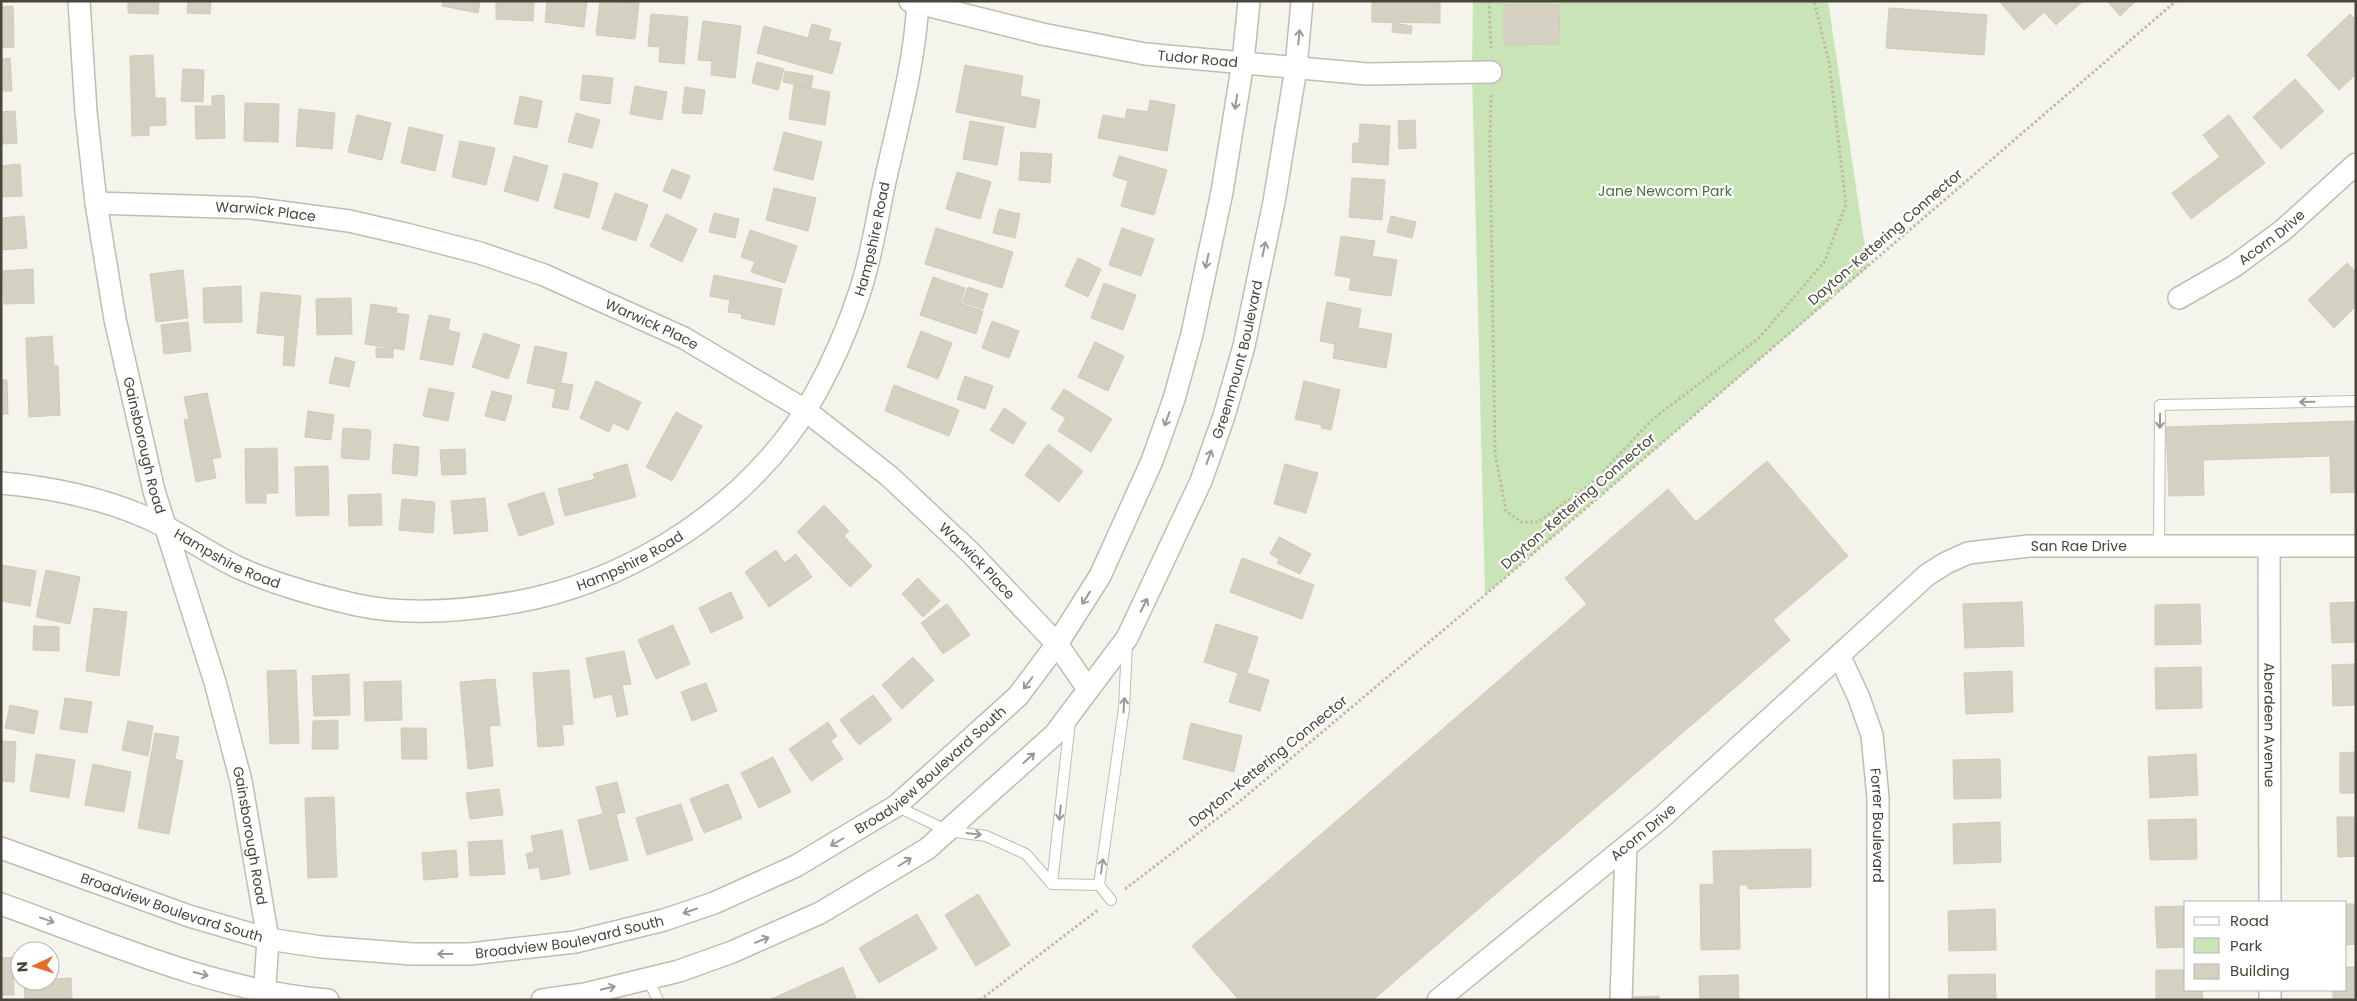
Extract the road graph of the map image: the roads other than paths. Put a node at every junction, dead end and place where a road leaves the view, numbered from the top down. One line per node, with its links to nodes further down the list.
1 (79, 1): 9 (street, Gainsborough Road)
2 (1249, 1): 5 (street)
3 (1302, 1): 6 (street, Greenmount Boulevard, one-way to 3)
4 (915, 2): 5 (street, Tudor Road); 12 (street, Hampshire Road)
5 (1243, 62): 6 (street, Tudor Road); 19 (street, one-way to 19)
6 (1296, 68): 7 (street, Tudor Road); 18 (street, Greenmount Boulevard, one-way to 6)
7 (1492, 72)
8 (2356, 164): 10 (street, Acorn Drive)
9 (96, 203): 12 (street, Warwick Place); 14 (street, Gainsborough Road)
10 (2180, 298)
11 (2356, 401): 16 (lane, one-way to 16)
12 (805, 410): 14 (street, Hampshire Road); 19 (street, Warwick Place)
13 (1, 483): 14 (street, Hampshire Road)
14 (168, 529): 32 (street, Gainsborough Road)
15 (2356, 546): 17 (street, San Rae Drive)
16 (2159, 547): 17 (street, San Rae Drive); 20 (street, San Rae Drive)
17 (2269, 547): 30 (street, Aberdeen Avenue)
18 (1127, 638): 21 (street, Greenmount Boulevard); 28 (lane, one-way to 18)
19 (1057, 644): 21 (street, Warwick Place); 23 (street, Broadview Boulevard South, one-way to 23)
20 (1840, 657): 25 (street, Acorn Drive); 40 (street, Forrer Boulevard)
21 (1088, 689): 22 (street)
22 (1070, 712): 24 (street, one-way to 22); 27 (lane, one-way to 27)
23 (896, 806): 24 (lane); 32 (street, Broadview Boulevard South, one-way to 32)
24 (948, 831): 27 (lane, one-way to 27); 33 (street, one-way to 24)
25 (1626, 847): 35 (street, Acorn Drive); 39 (street)
26 (1, 848): 32 (street, Broadview Boulevard South)
27 (1052, 884): 28 (lane)
28 (1099, 885): 29 (lane)
29 (1111, 900)
30 (2270, 901)
31 (1, 904): 34 (street, one-way to 34)
32 (268, 939): 34 (street, Gainsborough Road)
33 (648, 979): 37 (street, one-way to 33); 38 (lane)
34 (264, 995): 36 (street)
35 (1440, 999)
36 (328, 1000)
37 (542, 1000)
38 (658, 1000)
39 (1621, 1000)
40 (1878, 1000)

